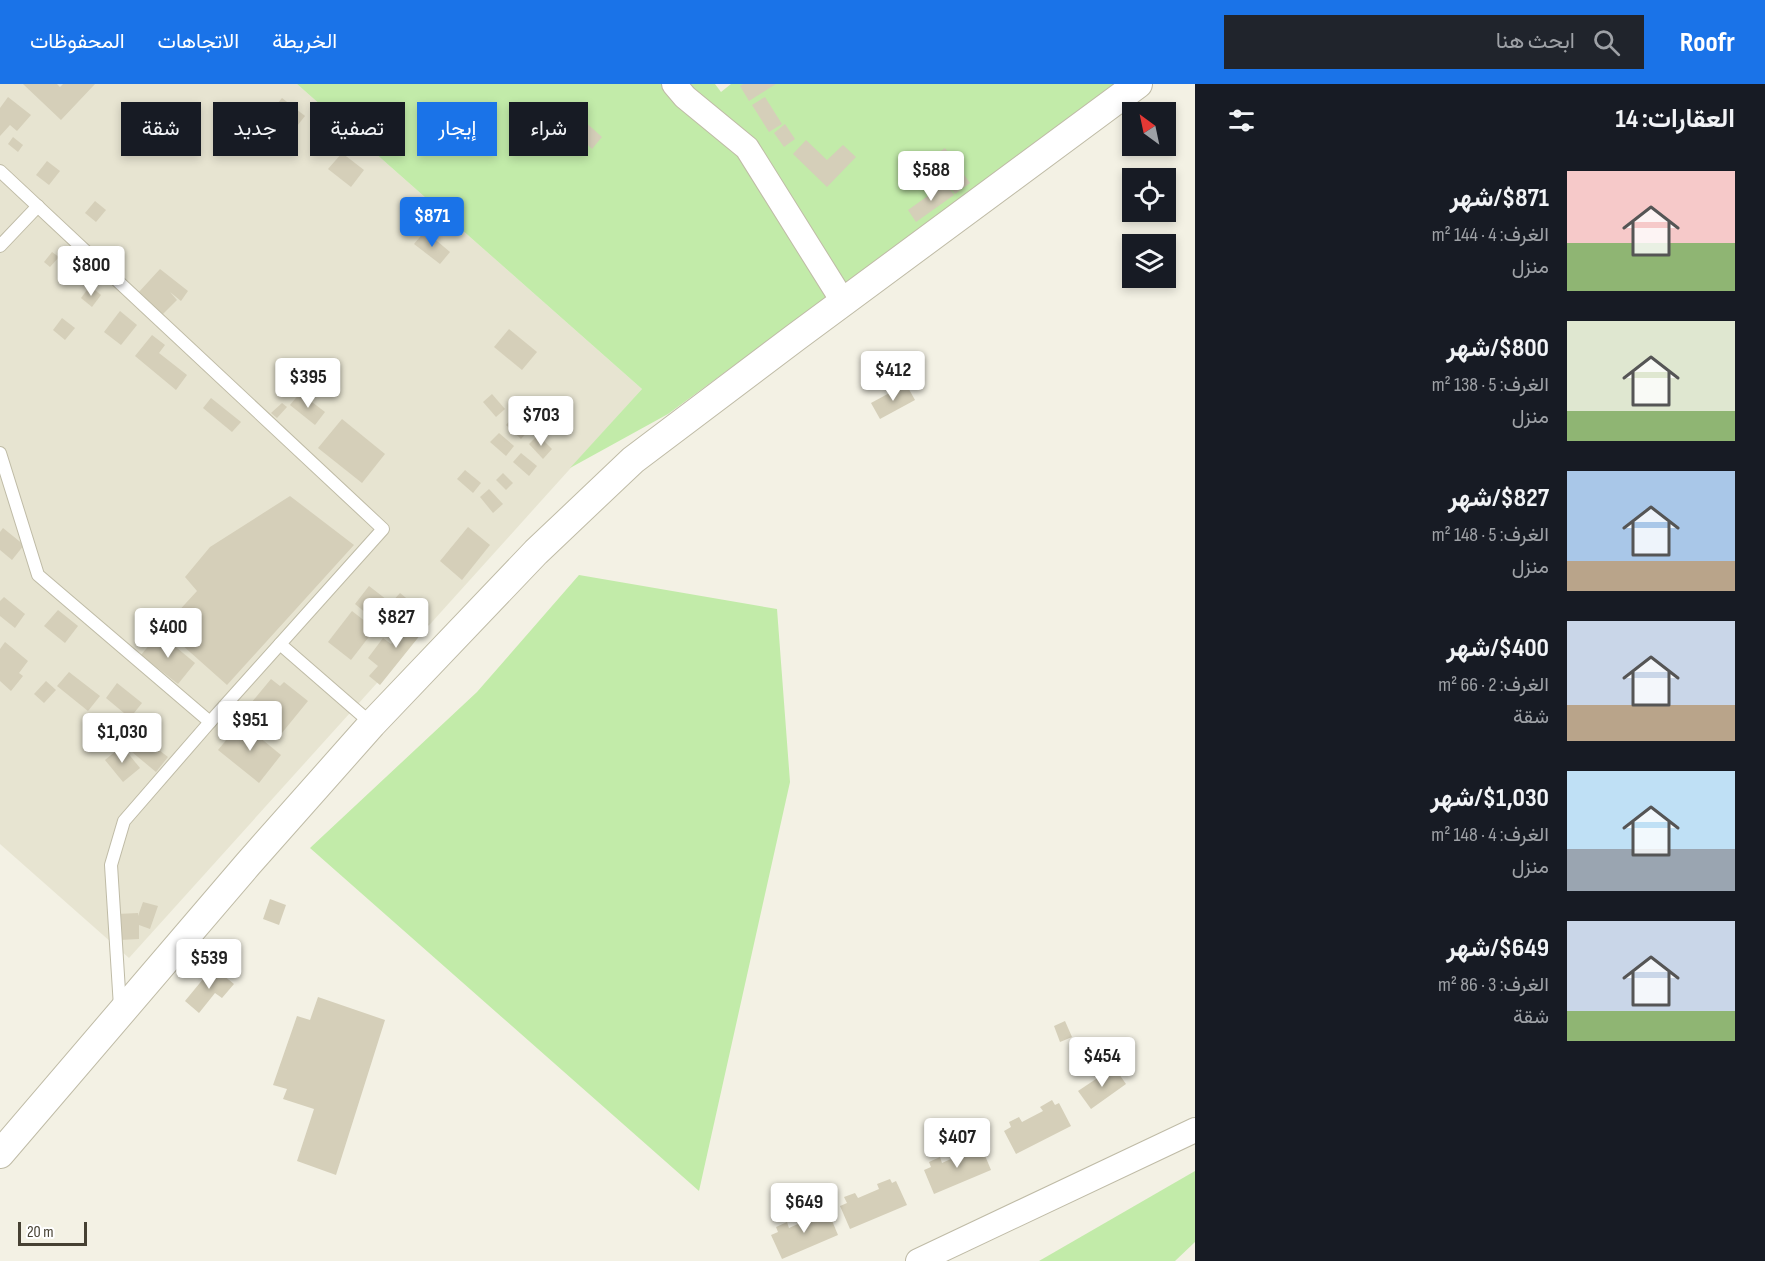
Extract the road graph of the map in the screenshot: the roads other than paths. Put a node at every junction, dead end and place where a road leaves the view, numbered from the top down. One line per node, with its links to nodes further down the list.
1 (674, 84): 6 (street)
2 (1138, 84): 6 (street)
3 (0, 171): 4 (lane)
4 (38, 206): 5 (lane); 8 (lane)
5 (0, 246)
6 (844, 303): 10 (street)
7 (0, 453): 9 (lane)
8 (280, 644): 9 (lane); 10 (lane)
9 (210, 722): 11 (lane)
10 (372, 724): 11 (street)
11 (121, 1012): 13 (street)
12 (1195, 1130): 14 (street)
13 (0, 1154)
14 (918, 1261)

